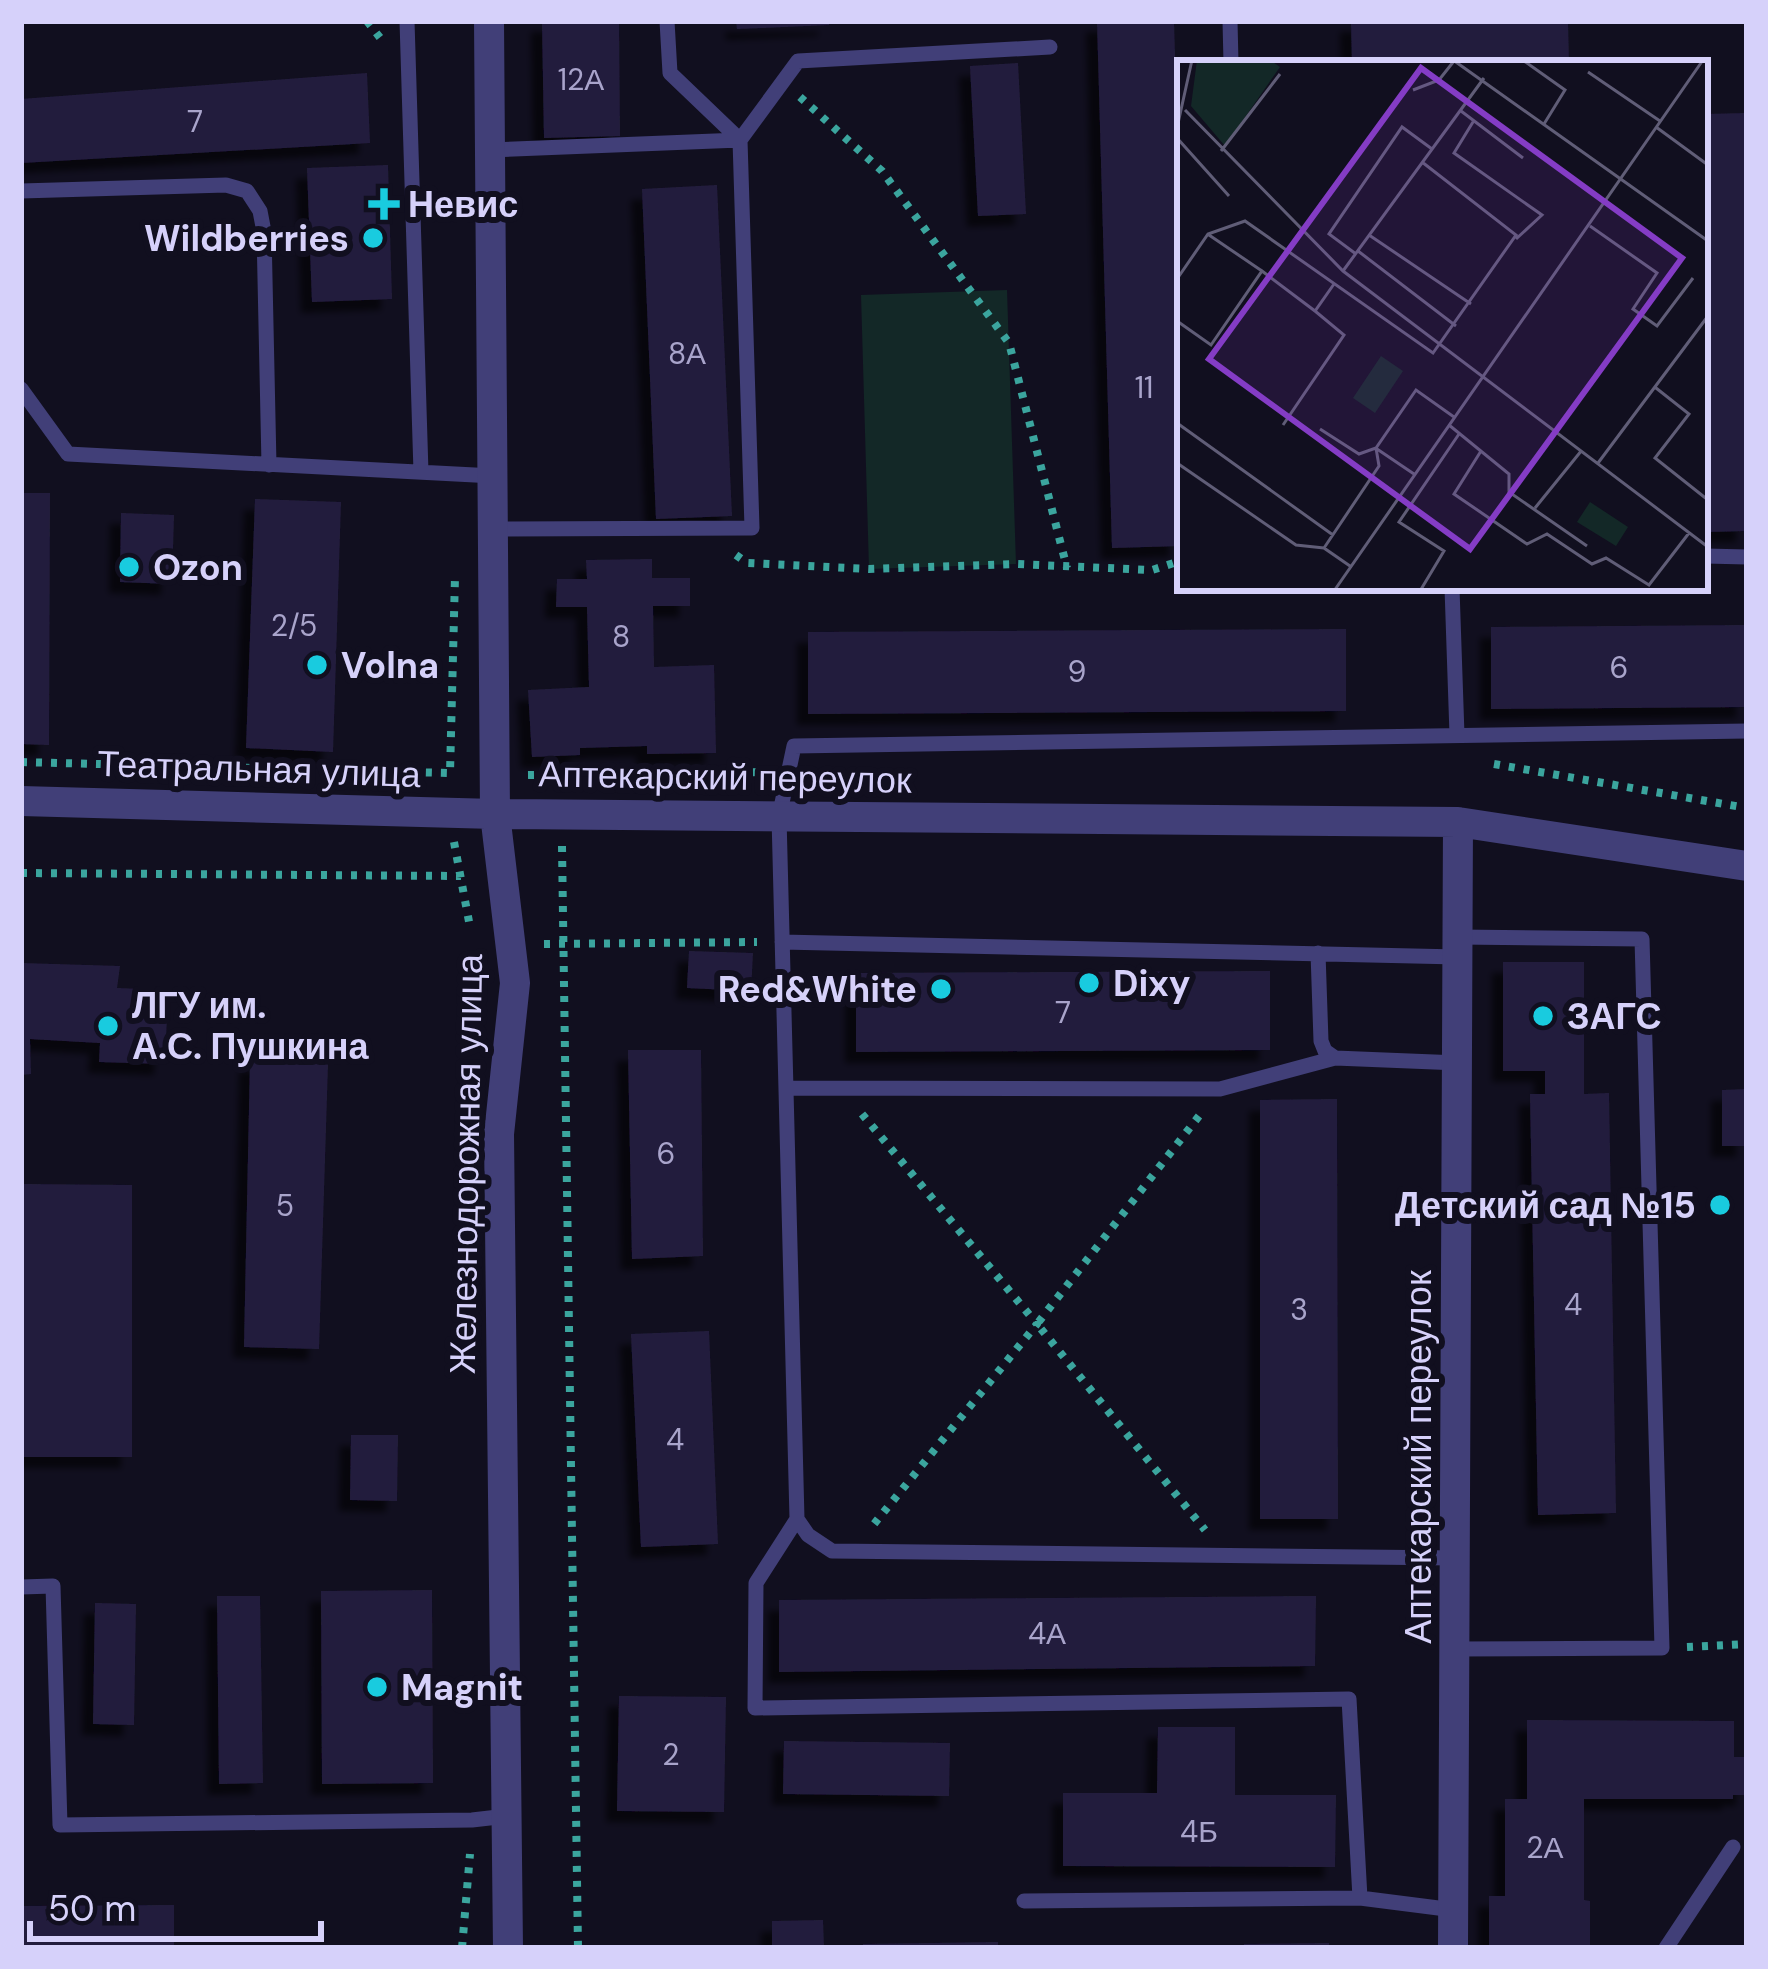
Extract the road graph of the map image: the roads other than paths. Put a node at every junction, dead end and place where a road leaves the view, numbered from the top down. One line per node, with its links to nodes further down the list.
1 (407, 21): 12 (lane)
2 (489, 21): 8 (street, Железнодорожная улица)
3 (667, 21): 7 (lane)
4 (1230, 21): 6 (lane)
5 (1050, 46): 7 (lane)
6 (1231, 60)
7 (740, 140): 8 (lane); 14 (lane)
8 (490, 150): 13 (street, Железнодорожная улица)
9 (21, 191): 11 (lane)
10 (21, 389): 11 (lane)
11 (269, 465): 12 (lane)
12 (421, 472): 13 (lane)
13 (494, 476): 14 (street, Железнодорожная улица)
14 (494, 530): 21 (street, Железнодорожная улица)
15 (1708, 556): 16 (lane)
16 (1747, 557)
17 (1452, 591): 19 (lane)
18 (1747, 731): 19 (lane)
19 (1456, 735): 22 (lane)
20 (21, 801): 21 (street, Театральная улица)
21 (495, 814): 22 (street, Аптекарский переулок); 35 (street, Железнодорожная улица)
22 (779, 817): 23 (street, Аптекарский переулок); 25 (lane)
23 (1458, 822): 24 (street, Аптекарский переулок); 26 (street, Аптекарский переулок)
24 (1747, 866)
25 (782, 942): 27 (lane); 30 (lane)
26 (1458, 947): 27 (lane); 29 (street, Аптекарский переулок); 34 (lane)
27 (1318, 953): 28 (lane)
28 (1335, 1058): 29 (lane); 30 (lane)
29 (1459, 1063): 32 (street, Аптекарский переулок)
30 (786, 1088): 31 (lane)
31 (797, 1519): 32 (lane); 37 (lane)
32 (1456, 1558): 34 (street, Аптекарский переулок)
33 (21, 1587): 35 (lane)
34 (1456, 1649): 39 (street, Аптекарский переулок)
35 (507, 1816): 40 (street, Железнодорожная улица)
36 (1733, 1847): 42 (lane)
37 (1360, 1898): 38 (lane); 39 (lane)
38 (1024, 1901)
39 (1454, 1910): 41 (street, Аптекарский переулок)
40 (508, 1948)
41 (1453, 1948)
42 (1666, 1948)

